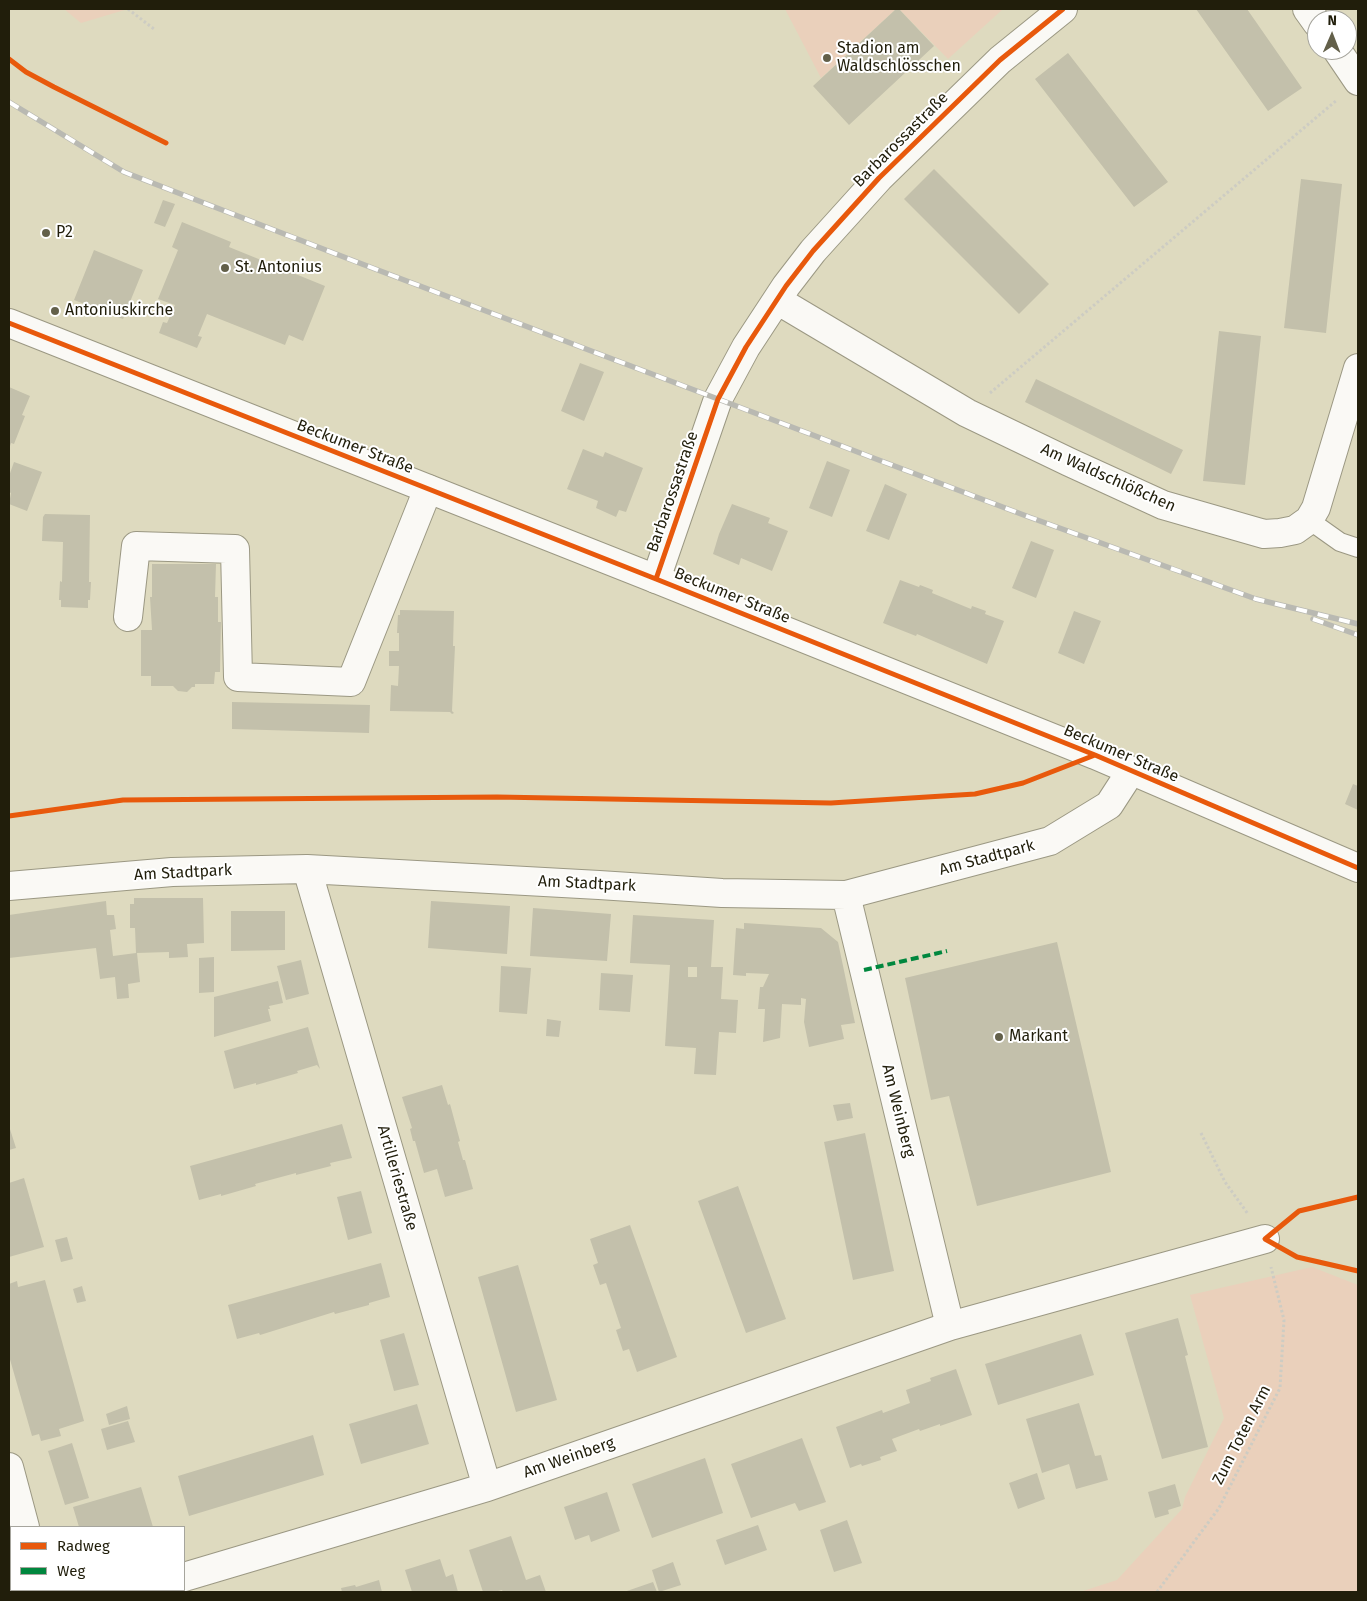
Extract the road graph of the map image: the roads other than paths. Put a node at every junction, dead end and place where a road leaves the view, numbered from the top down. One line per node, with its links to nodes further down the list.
1 (1063, 9): 4 (street, Barbarossastraße)
2 (1344, 60): 3 (street)
3 (1358, 79)
4 (777, 300): 8 (street, Am Waldschlößchen); 10 (street, Barbarossastraße)
5 (9, 323): 7 (street, Beckumer Straße)
6 (1358, 368): 8 (street)
7 (428, 489): 10 (street, Beckumer Straße); 11 (street)
8 (1309, 520): 9 (lane)
9 (1358, 548)
10 (656, 579): 12 (street, Beckumer Straße)
11 (128, 617)
12 (1131, 771): 13 (street, Beckumer Straße); 16 (street, Am Stadtpark)
13 (1358, 868)
14 (307, 869): 15 (street, Am Stadtpark); 16 (street, Am Stadtpark); 20 (street, Artilleriestraße)
15 (9, 886)
16 (846, 895): 18 (street, Am Weinberg)
17 (1265, 1239): 18 (street, Am Weinberg)
18 (950, 1326): 20 (street, Am Weinberg)
19 (9, 1467): 21 (street)
20 (487, 1487): 22 (street, Am Weinberg)
21 (25, 1526)
22 (185, 1577)

